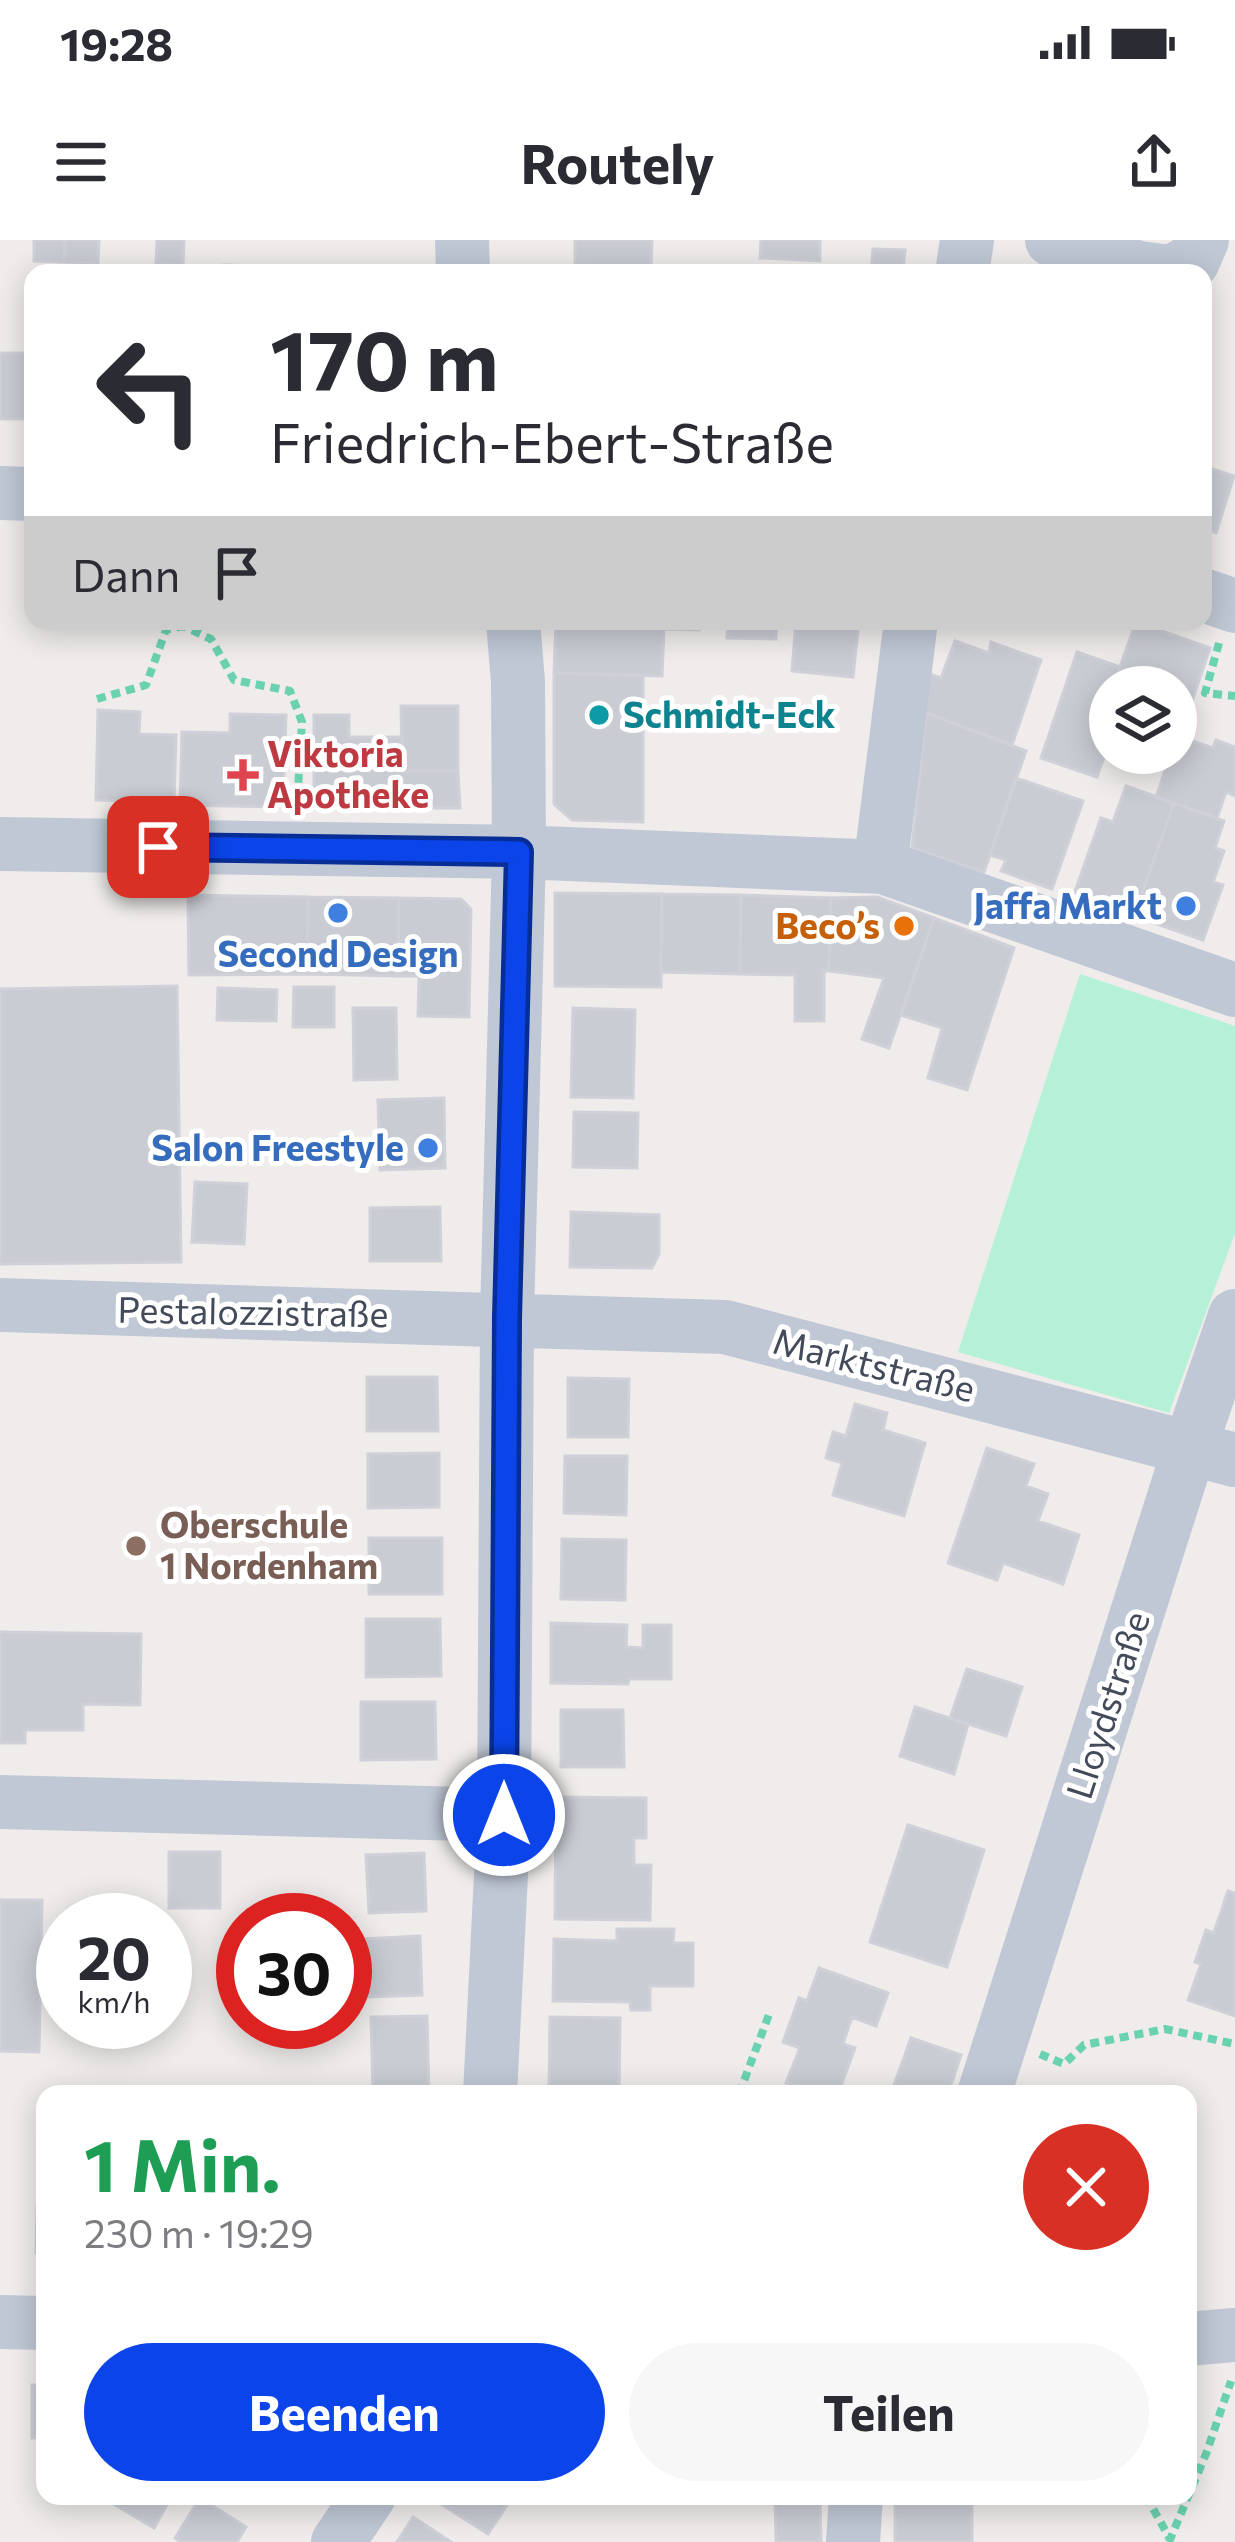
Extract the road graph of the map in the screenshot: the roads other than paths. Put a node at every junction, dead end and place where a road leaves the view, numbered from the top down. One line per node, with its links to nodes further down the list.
1 (1052, 240): 2 (street)
2 (1127, 264)
3 (514, 630): 7 (street)
4 (910, 630): 6 (street)
5 (0, 844): 7 (street)
6 (883, 844)
7 (519, 852): 8 (street); 11 (street)
8 (1235, 989)
9 (0, 1305): 11 (street, Pestalozzistraße)
10 (1235, 1316): 12 (street, Lloydstraße)
11 (507, 1318): 12 (street, Marktstraße); 14 (street)
12 (1213, 1453): 16 (street, Lloydstraße)
13 (0, 1802): 14 (street)
14 (504, 1815): 15 (street)
15 (490, 2085)
16 (987, 2085)
17 (0, 2323): 18 (street)
18 (36, 2323)
19 (1235, 2335): 20 (street)
20 (1197, 2337)
21 (363, 2505): 23 (street)
22 (855, 2505): 24 (street)
23 (338, 2542)
24 (853, 2542)

